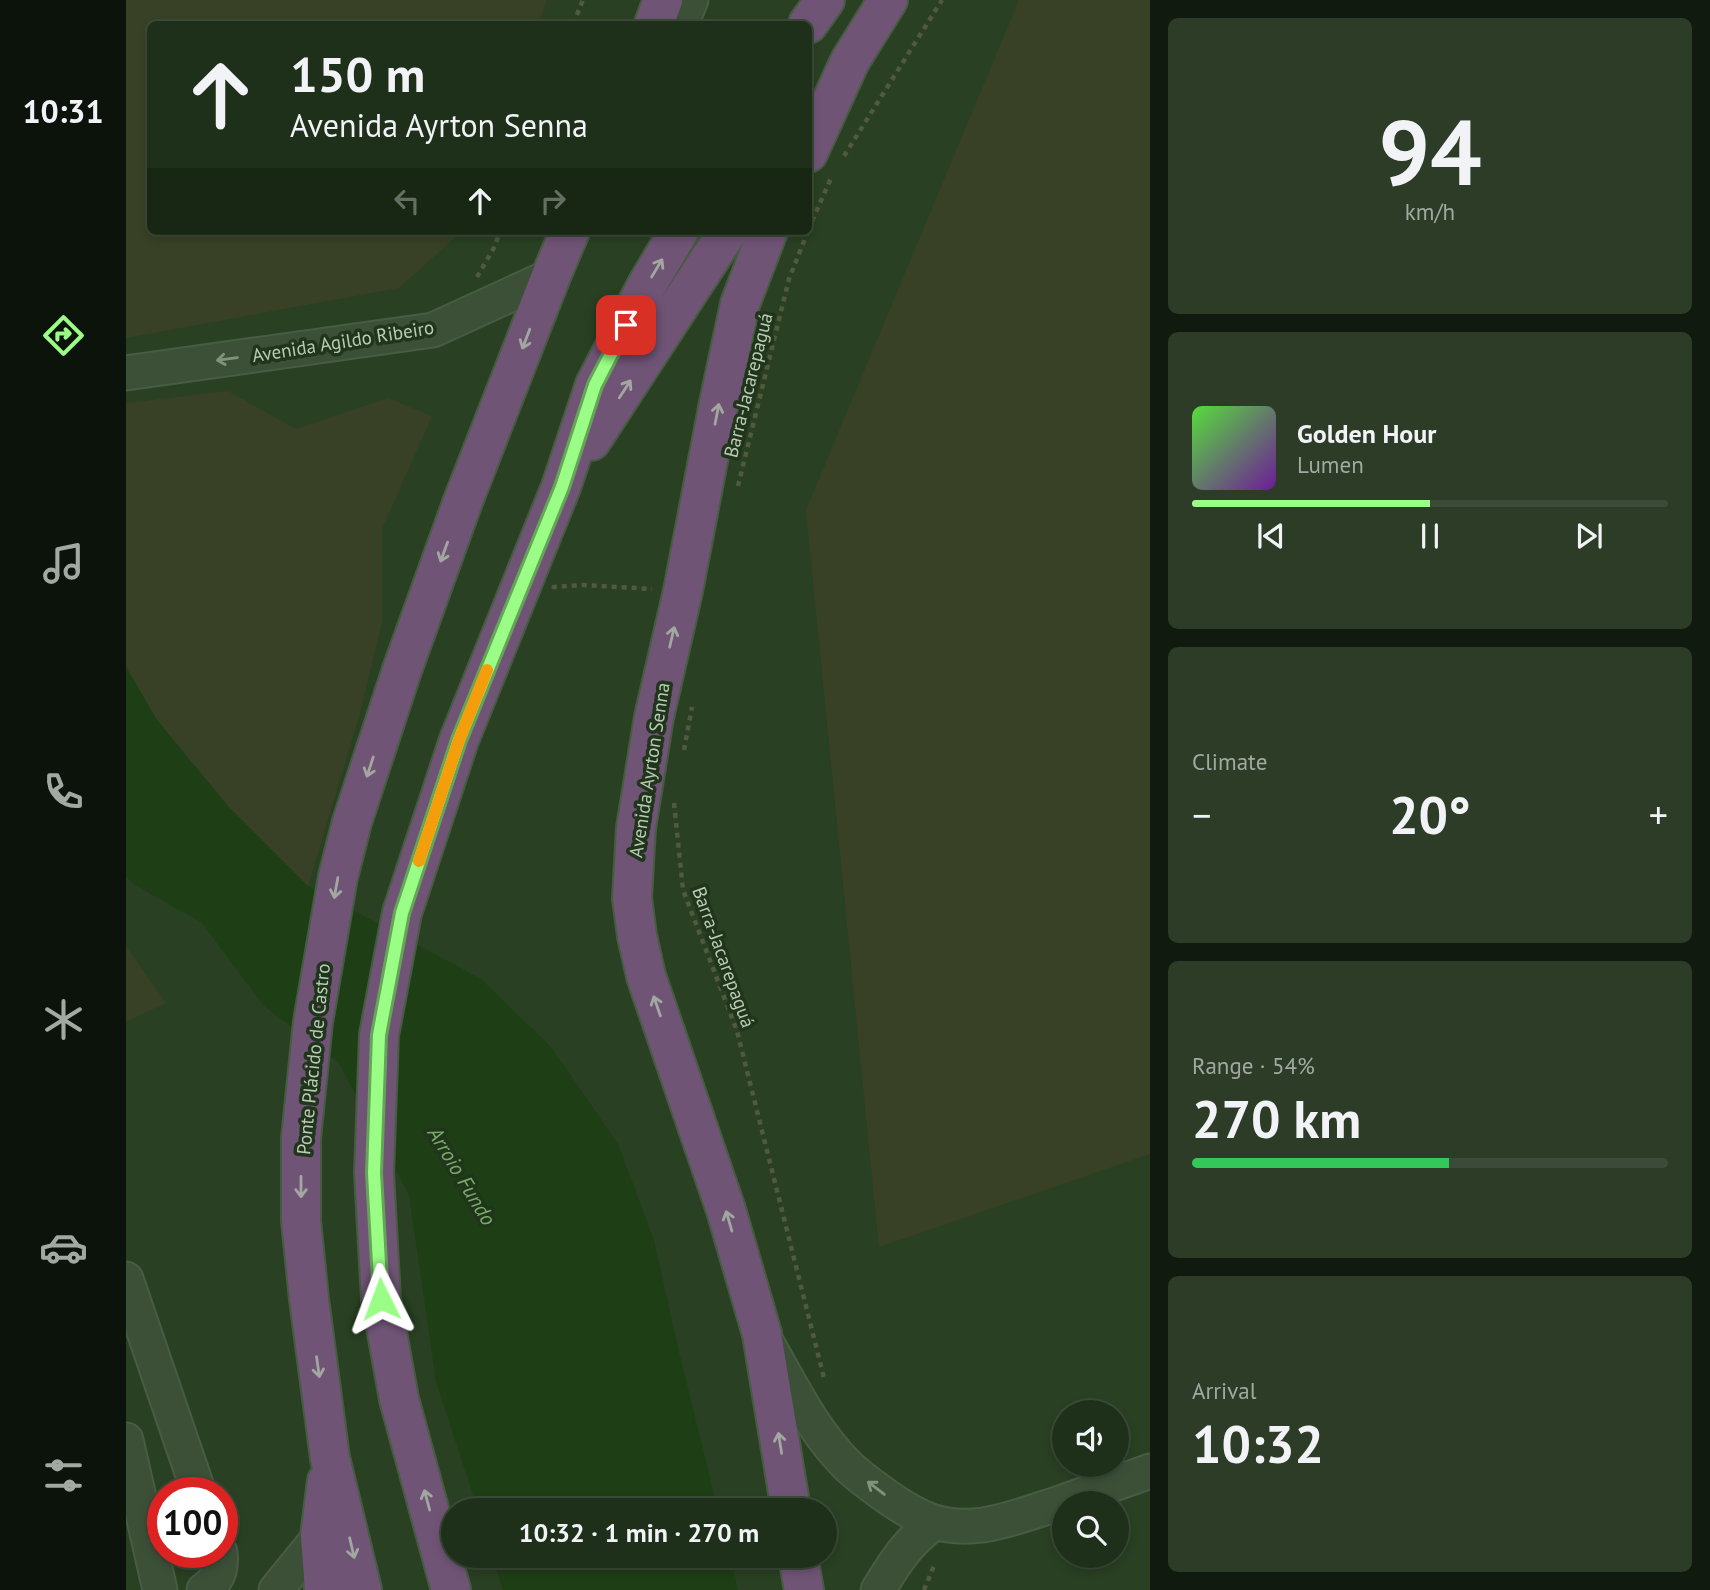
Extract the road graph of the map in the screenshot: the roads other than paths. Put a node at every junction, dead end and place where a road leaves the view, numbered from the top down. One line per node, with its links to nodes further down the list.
1 (663, 0): 5 (highway)
2 (691, 0): 6 (street)
3 (825, 0): 7 (highway)
4 (888, 0): 8 (highway)
5 (655, 21)
6 (682, 21)
7 (810, 21)
8 (850, 61): 9 (highway); 10 (highway)
9 (812, 113)
10 (830, 159)
11 (568, 235): 16 (highway)
12 (594, 235): 16 (highway)
13 (677, 235): 18 (highway, one-way to 13)
14 (725, 235): 18 (highway, one-way to 14)
15 (766, 235): 20 (highway, Avenida Ayrton Senna, one-way to 15)
16 (553, 271): 17 (street, Avenida Agildo Ribeiro, one-way to 17); 22 (highway, Ponte Plácido de Castro, one-way to 22)
17 (126, 373)
18 (562, 487): 35 (highway, one-way to 18)
19 (126, 1279): 24 (street)
20 (762, 1334): 25 (highway, Avenida Ayrton Senna, one-way to 20); 26 (street, one-way to 20)
21 (126, 1440): 30 (street)
22 (330, 1458): 27 (highway); 34 (highway, one-way to 34)
23 (1150, 1471): 26 (street)
24 (194, 1477)
25 (789, 1498)
26 (934, 1523): 37 (street)
27 (320, 1536): 32 (street); 33 (highway)
28 (220, 1568): 31 (street)
29 (801, 1568): 36 (highway)
30 (160, 1590)
31 (204, 1590)
32 (276, 1590)
33 (324, 1590)
34 (362, 1590)
35 (451, 1590)
36 (804, 1590)
37 (878, 1590)

